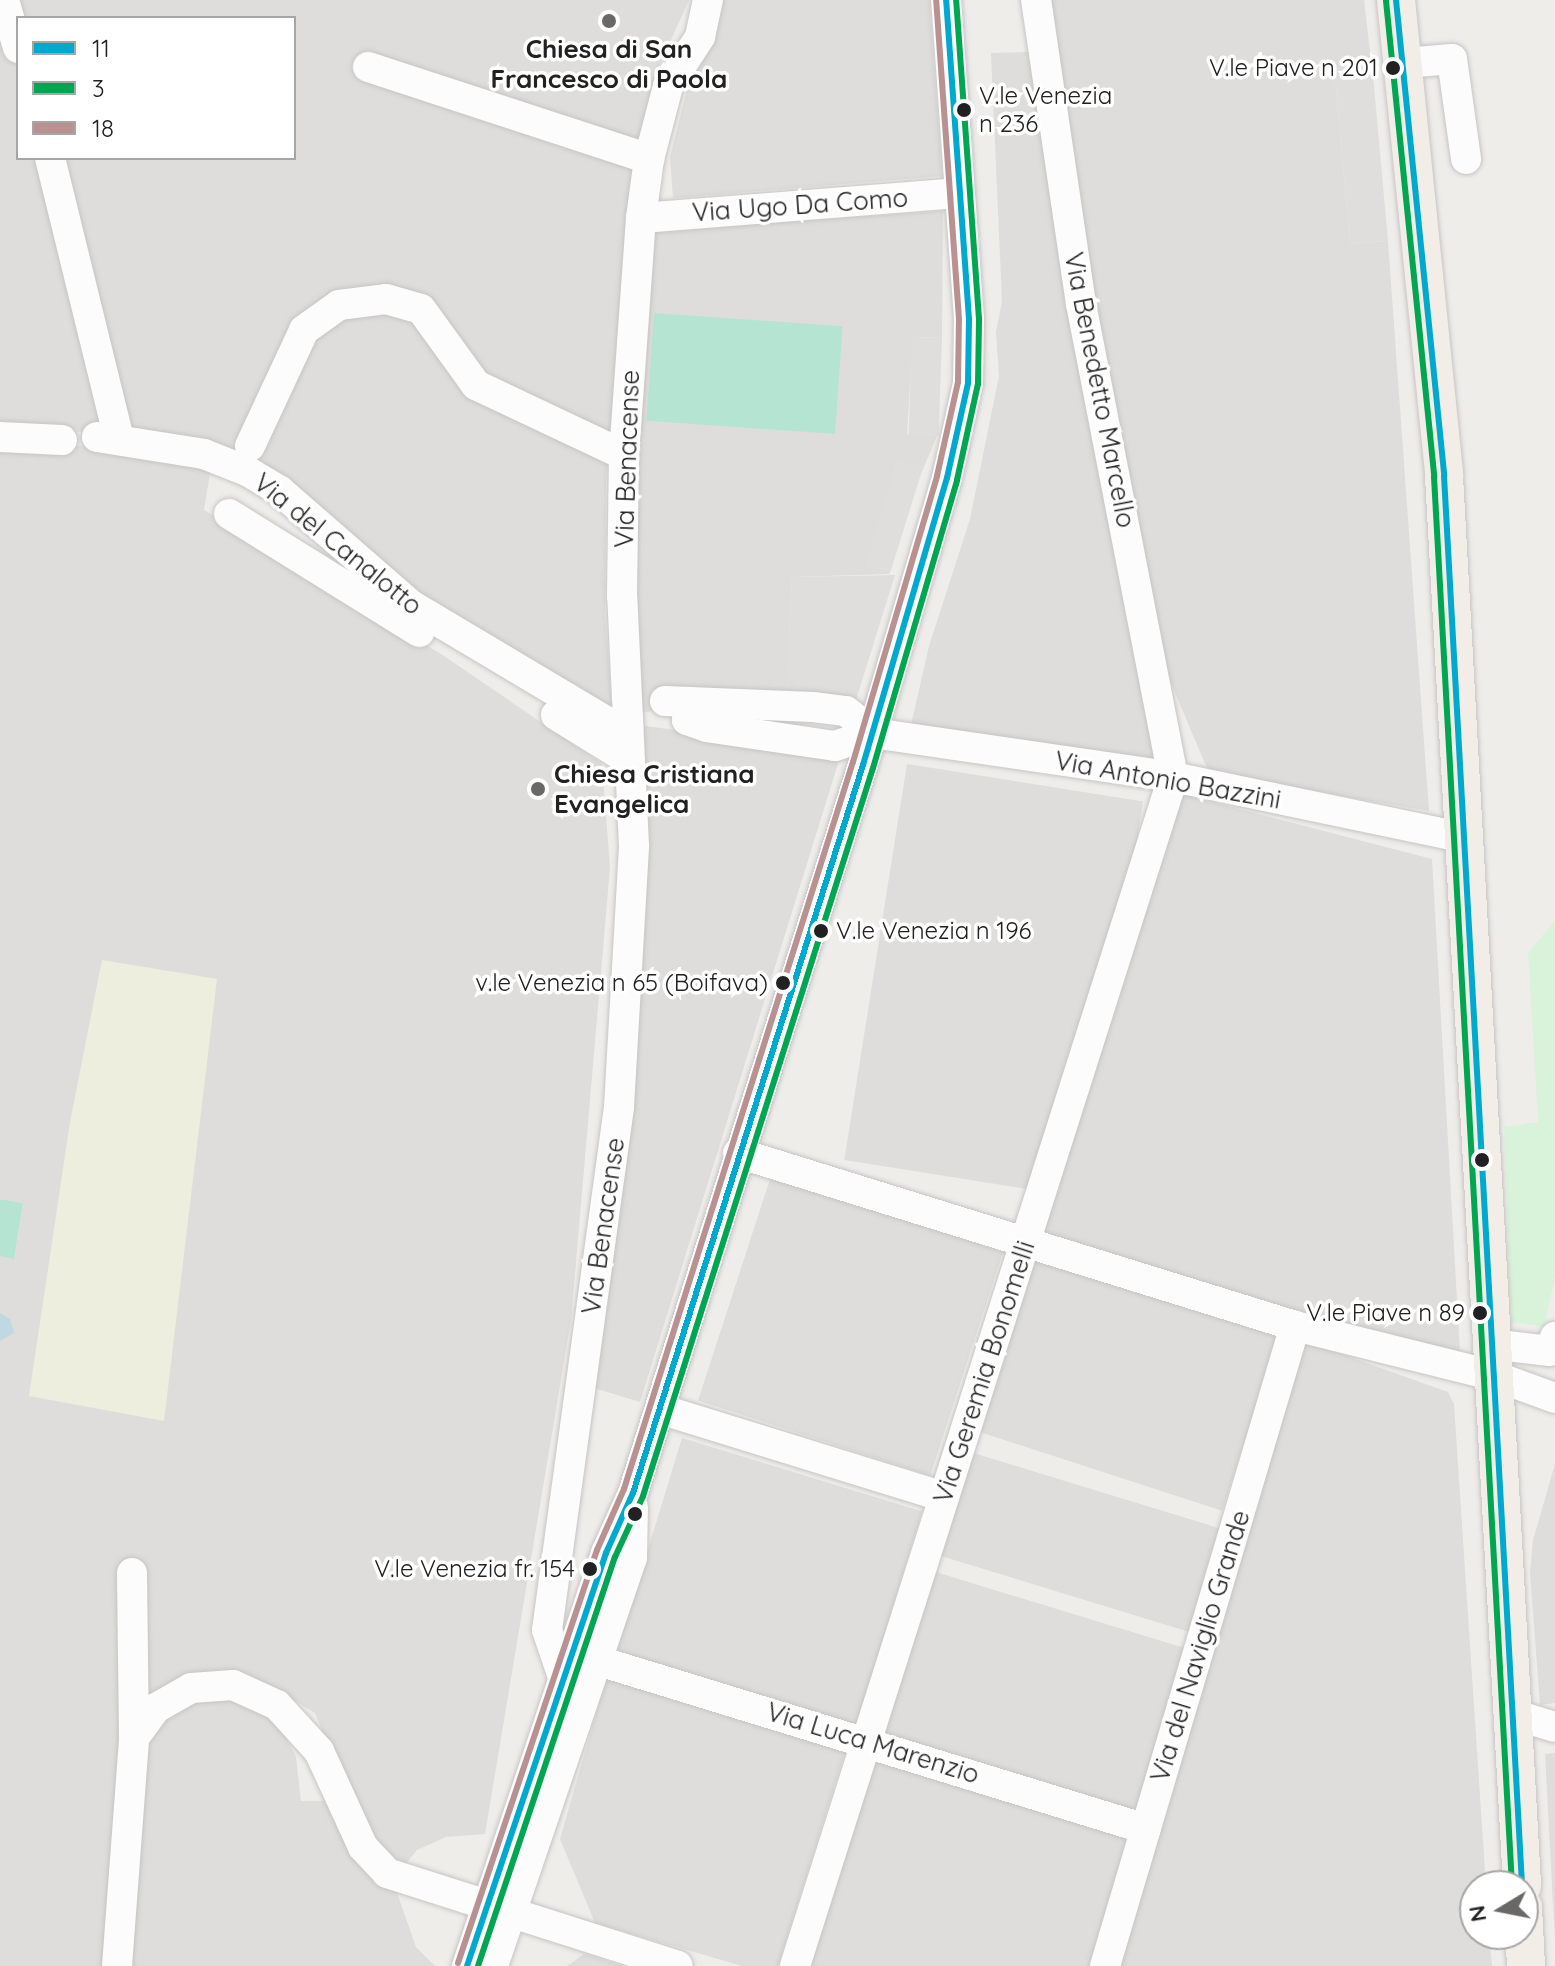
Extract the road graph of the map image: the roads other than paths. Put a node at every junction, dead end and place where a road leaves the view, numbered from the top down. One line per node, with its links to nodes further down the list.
1 (4, 0): 6 (street)
2 (708, 0): 9 (street, Via Benacense)
3 (946, 0): 12 (street)
4 (1036, 0): 23 (street, Via Benedetto Marcello)
5 (1396, 0): 7 (main road)
6 (16, 41)
7 (1404, 63): 10 (street); 24 (main road)
8 (368, 67): 9 (street)
9 (649, 159): 13 (street, Via Benacense)
10 (1466, 159)
11 (50, 160): 20 (street, Via del Canalotto)
12 (958, 193): 13 (street, Via Ugo Da Como); 21 (street)
13 (641, 218): 17 (street, Via Benacense)
14 (0, 437): 15 (street)
15 (62, 440)
16 (250, 446): 17 (street)
17 (624, 455): 20 (street, Via Benacense)
18 (229, 514): 22 (street)
19 (679, 711): 21 (street)
20 (628, 727): 22 (street, Via Benacense)
21 (873, 733): 23 (street, Via Antonio Bazzini); 25 (street)
22 (629, 760): 36 (street, Via Benacense)
23 (1173, 777): 24 (street, Via Antonio Bazzini); 26 (street, Via Geremia Bonomelli)
24 (1461, 837): 29 (main road)
25 (738, 1153): 26 (street); 31 (street)
26 (1026, 1242): 27 (street); 33 (street, Via Geremia Bonomelli)
27 (1295, 1326): 29 (street); 41 (street, Via del Naviglio Grande)
28 (1555, 1337): 29 (street)
29 (1491, 1360): 30 (street); 37 (main road)
30 (1555, 1398)
31 (660, 1409): 32 (street); 33 (street)
32 (633, 1493): 35 (street); 36 (street)
33 (944, 1497): 40 (street, Via Geremia Bonomelli)
34 (132, 1573): 39 (street)
35 (599, 1661): 40 (street, Via Luca Marenzio); 43 (street)
36 (566, 1686): 43 (street)
37 (1512, 1714): 38 (street); 42 (main road)
38 (1555, 1727)
39 (134, 1738): 43 (street); 44 (street)
40 (866, 1740): 41 (street, Via Luca Marenzio); 48 (street, Via Geremia Bonomelli)
41 (1146, 1829): 49 (street, Via del Naviglio Grande)
42 (1521, 1870)
43 (498, 1911): 45 (street); 46 (street); 47 (street)
44 (117, 1966)
45 (467, 1966)
46 (493, 1966)
47 (678, 1966)
48 (795, 1966)
49 (1105, 1966)

